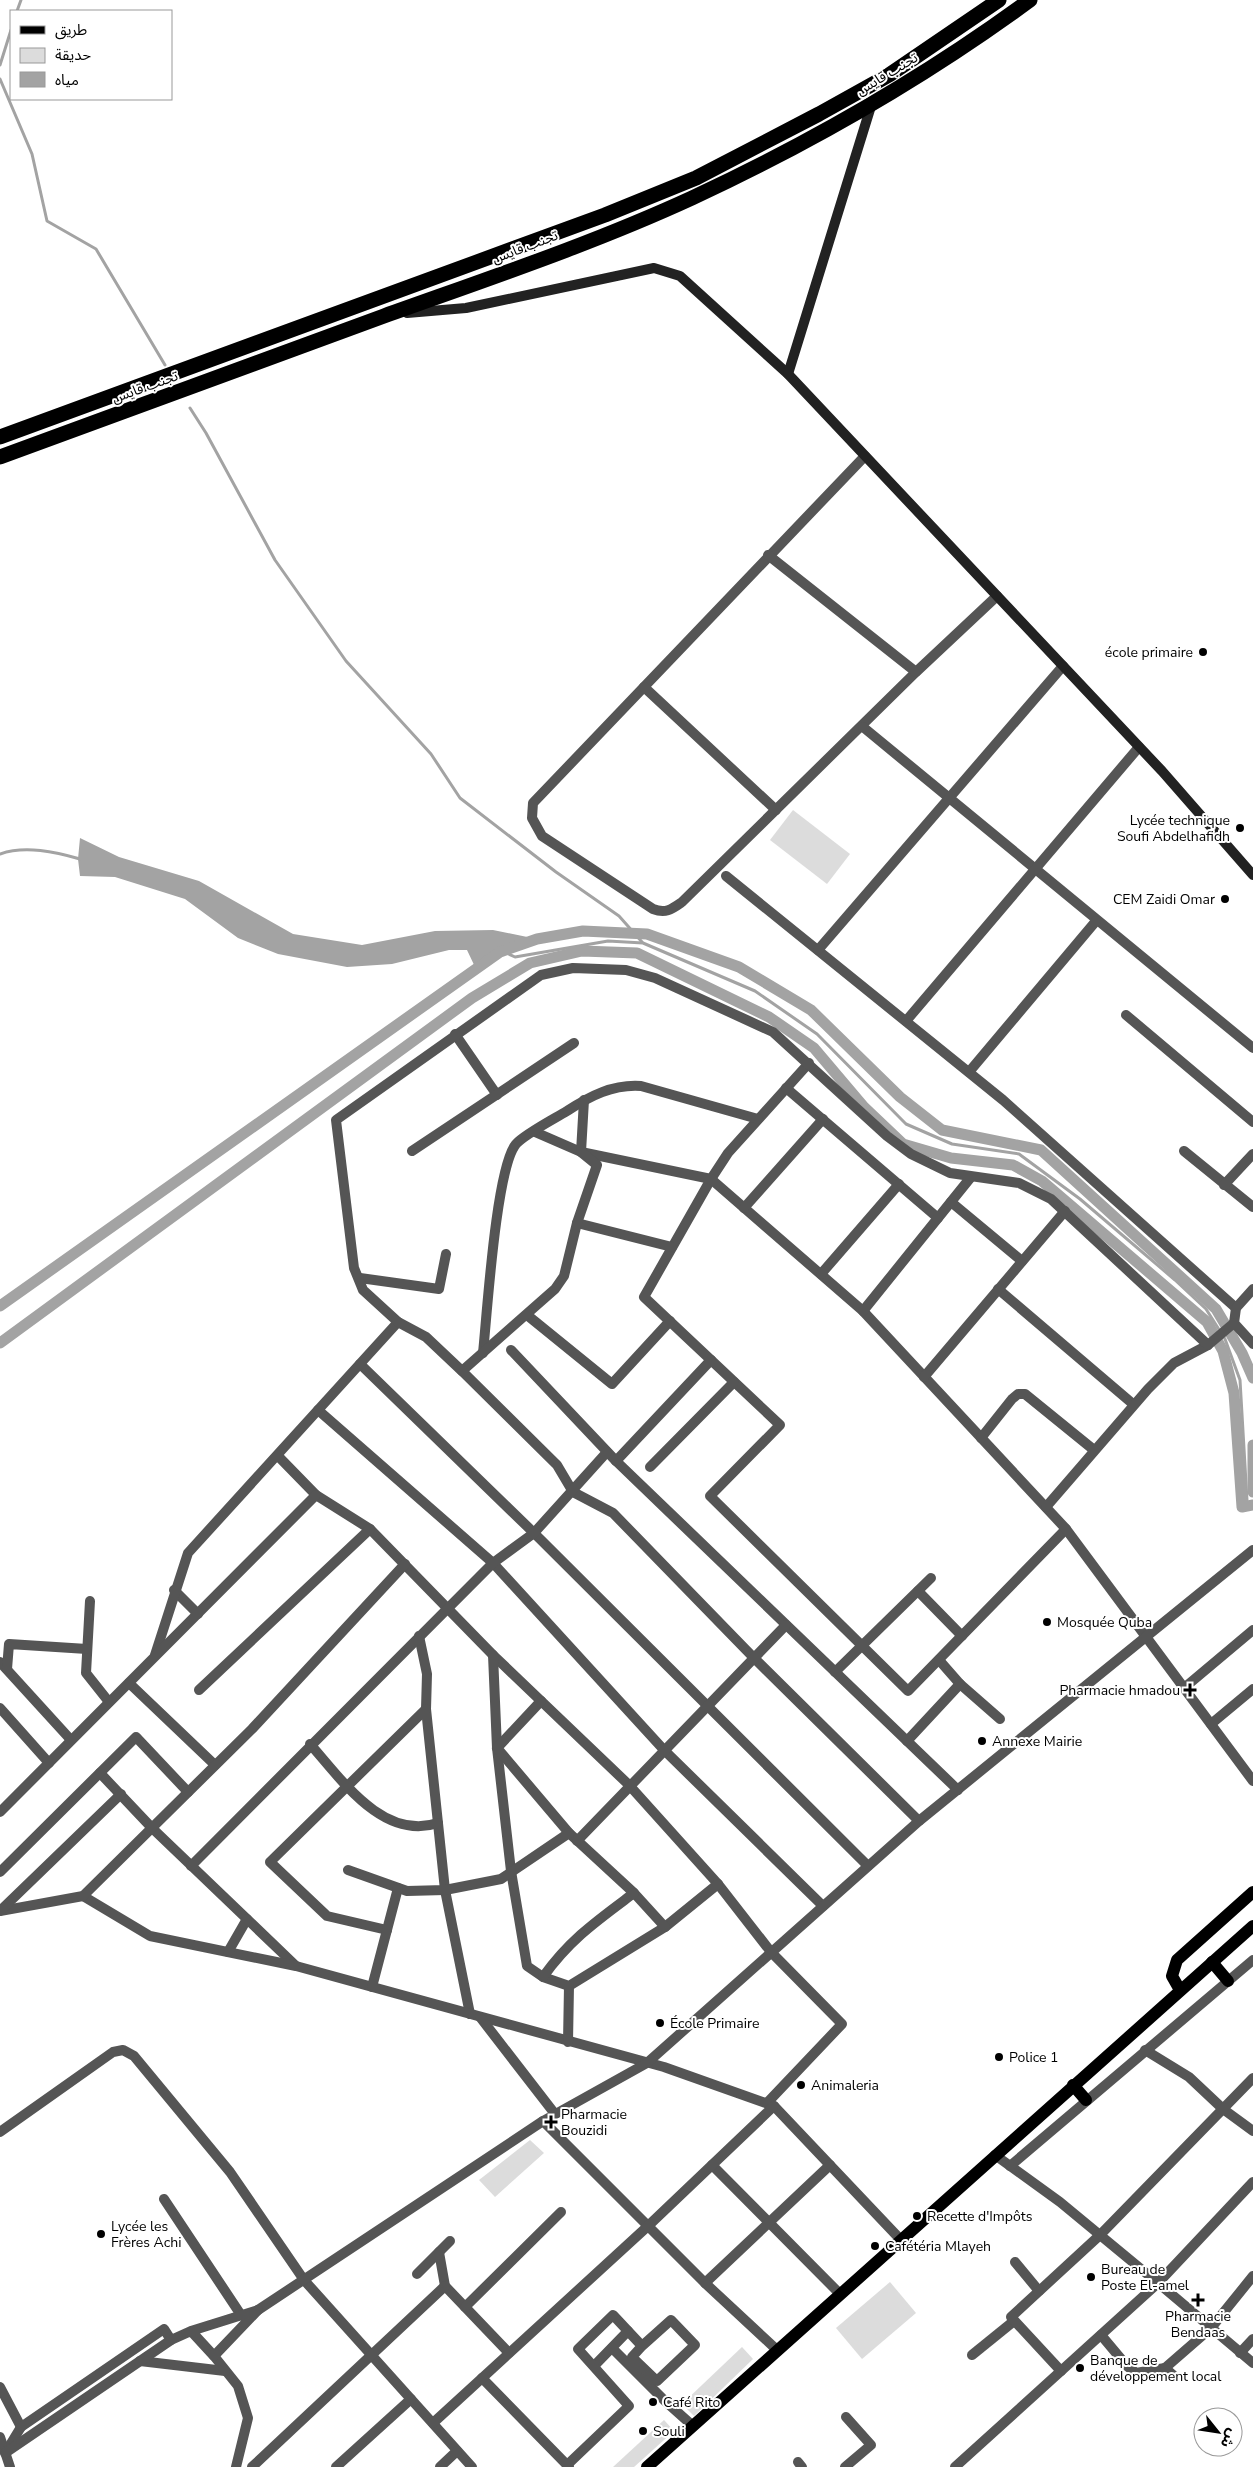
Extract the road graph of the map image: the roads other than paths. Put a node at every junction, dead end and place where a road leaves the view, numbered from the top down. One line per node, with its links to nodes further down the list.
1 (999, 0): 6 (highway, تجنب قايس)
2 (1030, 0): 3 (highway, تجنب قايس)
3 (872, 103): 4 (highway, تجنب قايس); 5 (street)
4 (391, 314): 5 (street); 8 (highway, تجنب قايس)
5 (788, 374): 7 (street)
6 (0, 437)
7 (864, 456): 9 (street); 10 (street)
8 (0, 457)
9 (768, 555): 12 (street); 13 (street)
10 (997, 596): 11 (street); 12 (street)
11 (1063, 666): 15 (street); 16 (street)
12 (916, 672): 14 (street)
13 (644, 687): 17 (street); 17 (street)
14 (863, 727): 16 (street); 17 (street)
15 (1139, 747): 18 (street); 19 (street)
16 (948, 798): 18 (street); 22 (street)
17 (776, 810)
18 (1033, 869): 21 (street); 24 (street)
19 (1253, 875)
20 (726, 876): 22 (street)
21 (1096, 921): 27 (street); 29 (street)
22 (818, 950): 24 (street)
23 (1126, 1015): 35 (street)
24 (906, 1021): 29 (street)
25 (455, 1034): 28 (street); 31 (street); 55 (street)
26 (574, 1043): 31 (street)
27 (1253, 1048)
28 (809, 1063): 30 (street); 41 (street)
29 (969, 1072): 58 (street)
30 (786, 1088): 33 (street); 34 (street)
31 (497, 1095): 38 (street)
32 (584, 1100): 33 (street); 36 (street); 39 (street)
33 (758, 1120): 42 (street)
34 (823, 1120): 43 (street); 47 (street)
35 (1253, 1122)
36 (535, 1132): 39 (street); 67 (street)
37 (1184, 1151): 44 (street)
38 (412, 1152)
39 (581, 1152): 42 (street); 50 (street)
40 (1253, 1154): 44 (street)
41 (971, 1177): 45 (street); 48 (street)
42 (711, 1179): 47 (street); 51 (street)
43 (899, 1184): 49 (street); 54 (street)
44 (1224, 1185): 46 (street)
45 (951, 1202): 49 (street); 53 (street)
46 (1253, 1207)
47 (744, 1208): 54 (street)
48 (1065, 1211): 53 (street); 64 (street)
49 (938, 1218): 59 (street)
50 (577, 1222): 51 (street); 60 (street)
51 (672, 1247): 61 (street)
52 (446, 1254): 55 (street)
53 (1022, 1261): 56 (street)
54 (820, 1274): 59 (street)
55 (360, 1278): 62 (street)
56 (998, 1289): 71 (street); 73 (street)
57 (1253, 1289): 58 (street)
58 (1236, 1308): 63 (street)
59 (862, 1311): 71 (street)
60 (527, 1315): 61 (street); 67 (street)
61 (670, 1321): 68 (street)
62 (398, 1322): 69 (street); 70 (street)
63 (1231, 1325): 64 (street); 65 (street)
64 (1212, 1342): 73 (street)
65 (1253, 1344)
66 (511, 1350): 77 (street)
67 (483, 1353): 70 (street)
68 (711, 1360): 72 (street); 79 (street)
69 (360, 1364): 74 (street); 86 (street)
70 (462, 1371): 81 (street)
71 (924, 1377): 75 (street)
72 (734, 1382): 80 (street); 101 (street)
73 (1133, 1404): 76 (street)
74 (318, 1410): 78 (street); 88 (street)
75 (981, 1438): 76 (street); 83 (street)
76 (1094, 1450): 83 (street)
77 (608, 1452): 79 (street); 81 (street)
78 (278, 1456): 82 (street); 91 (street)
79 (616, 1461): 96 (street)
80 (650, 1467)
81 (573, 1492): 86 (street); 104 (street)
82 (316, 1495): 84 (street); 95 (street)
83 (1046, 1507): 85 (street)
84 (370, 1529): 89 (street); 112 (street)
85 (1066, 1529): 99 (street); 100 (street)
86 (534, 1533): 88 (street); 116 (street)
87 (1253, 1550): 100 (street)
88 (493, 1563): 94 (street); 125 (street)
89 (405, 1564): 94 (street); 127 (street)
90 (931, 1578): 92 (street)
91 (174, 1590): 95 (street); 105 (street)
92 (918, 1591): 99 (street); 101 (street)
93 (90, 1601): 102 (street)
94 (449, 1609): 98 (street); 103 (street)
95 (198, 1614): 105 (street)
96 (786, 1625): 104 (street); 108 (street)
97 (1253, 1630): 111 (street)
98 (419, 1636): 118 (street); 123 (street)
99 (962, 1636): 106 (street)
100 (1146, 1637): 111 (street); 132 (street)
101 (861, 1645): 106 (street); 108 (street)
102 (87, 1649): 107 (street); 115 (street)
103 (493, 1655): 114 (street); 124 (street)
104 (753, 1657): 116 (street); 136 (street)
105 (154, 1658): 109 (street)
106 (939, 1660): 110 (street)
107 (4, 1666): 121 (street)
108 (835, 1672): 122 (street)
109 (129, 1683): 115 (street); 127 (street)
110 (960, 1684): 119 (street); 122 (street)
111 (1184, 1688): 120 (street)
112 (198, 1690)
113 (1253, 1690): 120 (street)
114 (541, 1701): 124 (street); 130 (street)
115 (109, 1702): 121 (street)
116 (708, 1706): 125 (street); 141 (street)
117 (0, 1708): 126 (street)
118 (426, 1709): 131 (street); 137 (street)
119 (1000, 1720)
120 (1210, 1724): 129 (street)
121 (71, 1740): 126 (street)
122 (907, 1741): 132 (street)
123 (310, 1744): 131 (street); 140 (street)
124 (497, 1748): 139 (street); 143 (street)
125 (664, 1750): 130 (street); 151 (street)
126 (49, 1763): 135 (street)
127 (215, 1765): 133 (street)
128 (100, 1773): 133 (street); 134 (street); 144 (street)
129 (1253, 1781)
130 (629, 1785): 139 (street); 145 (street)
131 (347, 1786): 137 (street); 156 (street)
132 (958, 1790): 136 (street)
133 (188, 1792): 138 (street)
134 (121, 1794): 138 (street); 152 (street)
135 (0, 1812)
136 (919, 1821): 141 (street)
137 (438, 1823): 147 (street)
138 (152, 1828): 140 (street); 150 (street)
139 (573, 1837): 143 (street); 149 (street)
140 (191, 1866): 153 (street)
141 (868, 1866): 151 (street)
142 (348, 1870): 146 (street)
143 (511, 1871): 147 (street); 162 (street)
144 (0, 1872)
145 (718, 1884): 155 (street); 158 (street)
146 (398, 1888): 147 (street); 156 (street)
147 (445, 1890): 167 (street)
148 (1253, 1892): 166 (main road)
149 (634, 1893): 155 (street); 162 (street)
150 (83, 1896): 152 (street); 157 (street)
151 (823, 1906): 158 (street)
152 (0, 1911)
153 (247, 1918): 157 (street); 161 (street)
154 (1253, 1926): 160 (main road)
155 (665, 1927): 164 (street)
156 (387, 1930): 165 (street)
157 (228, 1952): 161 (street)
158 (771, 1952): 171 (street); 175 (street)
159 (1253, 1960): 163 (street)
160 (1212, 1962): 163 (main road); 166 (main road)
161 (296, 1966): 165 (street)
162 (543, 1977): 164 (street)
163 (1228, 1981): 170 (street)
164 (569, 1986): 169 (street)
165 (372, 1987): 167 (street)
166 (1180, 1990): 173 (main road)
167 (470, 2014): 168 (street)
168 (480, 2017): 169 (street); 177 (street)
169 (568, 2042): 171 (street)
170 (1145, 2050): 174 (street); 176 (street)
171 (647, 2064): 175 (street); 177 (street)
172 (1253, 2078): 176 (street)
173 (1073, 2085): 174 (main road); 181 (main road)
174 (1086, 2100): 184 (street)
175 (771, 2104): 182 (street); 183 (street)
176 (1223, 2109): 179 (street); 190 (street)
177 (554, 2114): 178 (street)
178 (543, 2121): 189 (street); 197 (street)
179 (1253, 2131)
180 (0, 2132): 197 (street)
181 (996, 2155): 184 (street); 191 (main road)
182 (712, 2165): 188 (street); 189 (street)
183 (830, 2165): 188 (street); 191 (street)
184 (1010, 2166): 190 (street)
185 (1253, 2182): 199 (street)
186 (164, 2199): 205 (street)
187 (561, 2212): 203 (street)
188 (769, 2223): 198 (street); 202 (street)
189 (648, 2226): 198 (street); 217 (street)
190 (1100, 2235): 199 (street); 201 (street)
191 (900, 2239): 202 (main road)
192 (450, 2241): 193 (street)
193 (439, 2252): 195 (street); 200 (street)
194 (1015, 2262): 201 (street)
195 (417, 2274)
196 (1253, 2276): 207 (street)
197 (304, 2280): 204 (street); 218 (street)
198 (705, 2283): 215 (street)
199 (1158, 2283): 207 (street); 210 (street)
200 (445, 2286): 203 (street); 218 (street)
201 (1039, 2291): 206 (street)
202 (840, 2294): 215 (main road)
203 (465, 2307): 217 (street)
204 (258, 2310): 205 (street); 220 (street)
205 (241, 2316): 208 (street)
206 (1014, 2321): 219 (street); 225 (street)
207 (1211, 2328): 210 (street); 216 (street)
208 (192, 2331): 212 (street); 220 (street)
209 (628, 2331): 213 (street); 214 (street); 223 (street)
210 (1101, 2335): 225 (street)
211 (1253, 2339): 216 (street)
212 (171, 2340): 221 (street); 232 (street)
213 (642, 2346): 213 (street)
214 (612, 2348): 223 (street); 231 (street)
215 (777, 2350): 231 (main road)
216 (1240, 2353): 222 (street)
217 (509, 2354): 226 (street)
218 (371, 2355): 228 (street); 240 (street)
219 (972, 2355)
220 (214, 2356): 224 (street)
221 (140, 2361): 224 (street); 235 (street)
222 (1253, 2363)
223 (594, 2366): 237 (street)
224 (225, 2371): 239 (street)
225 (1061, 2371): 246 (street)
226 (482, 2378): 230 (street); 237 (street)
227 (0, 2387): 232 (street)
228 (411, 2399): 230 (street); 241 (street)
229 (846, 2417): 236 (street)
230 (433, 2424): 234 (street)
231 (693, 2426): 244 (main road)
232 (21, 2427): 235 (street)
233 (0, 2437): 235 (street)
234 (458, 2451): 242 (street); 243 (street)
235 (5, 2453): 238 (street)
236 (857, 2463): 245 (street)
237 (568, 2466)
238 (10, 2467)
239 (236, 2467)
240 (252, 2467)
241 (336, 2467)
242 (440, 2467)
243 (472, 2467)
244 (646, 2467)
245 (845, 2467)
246 (955, 2467)

